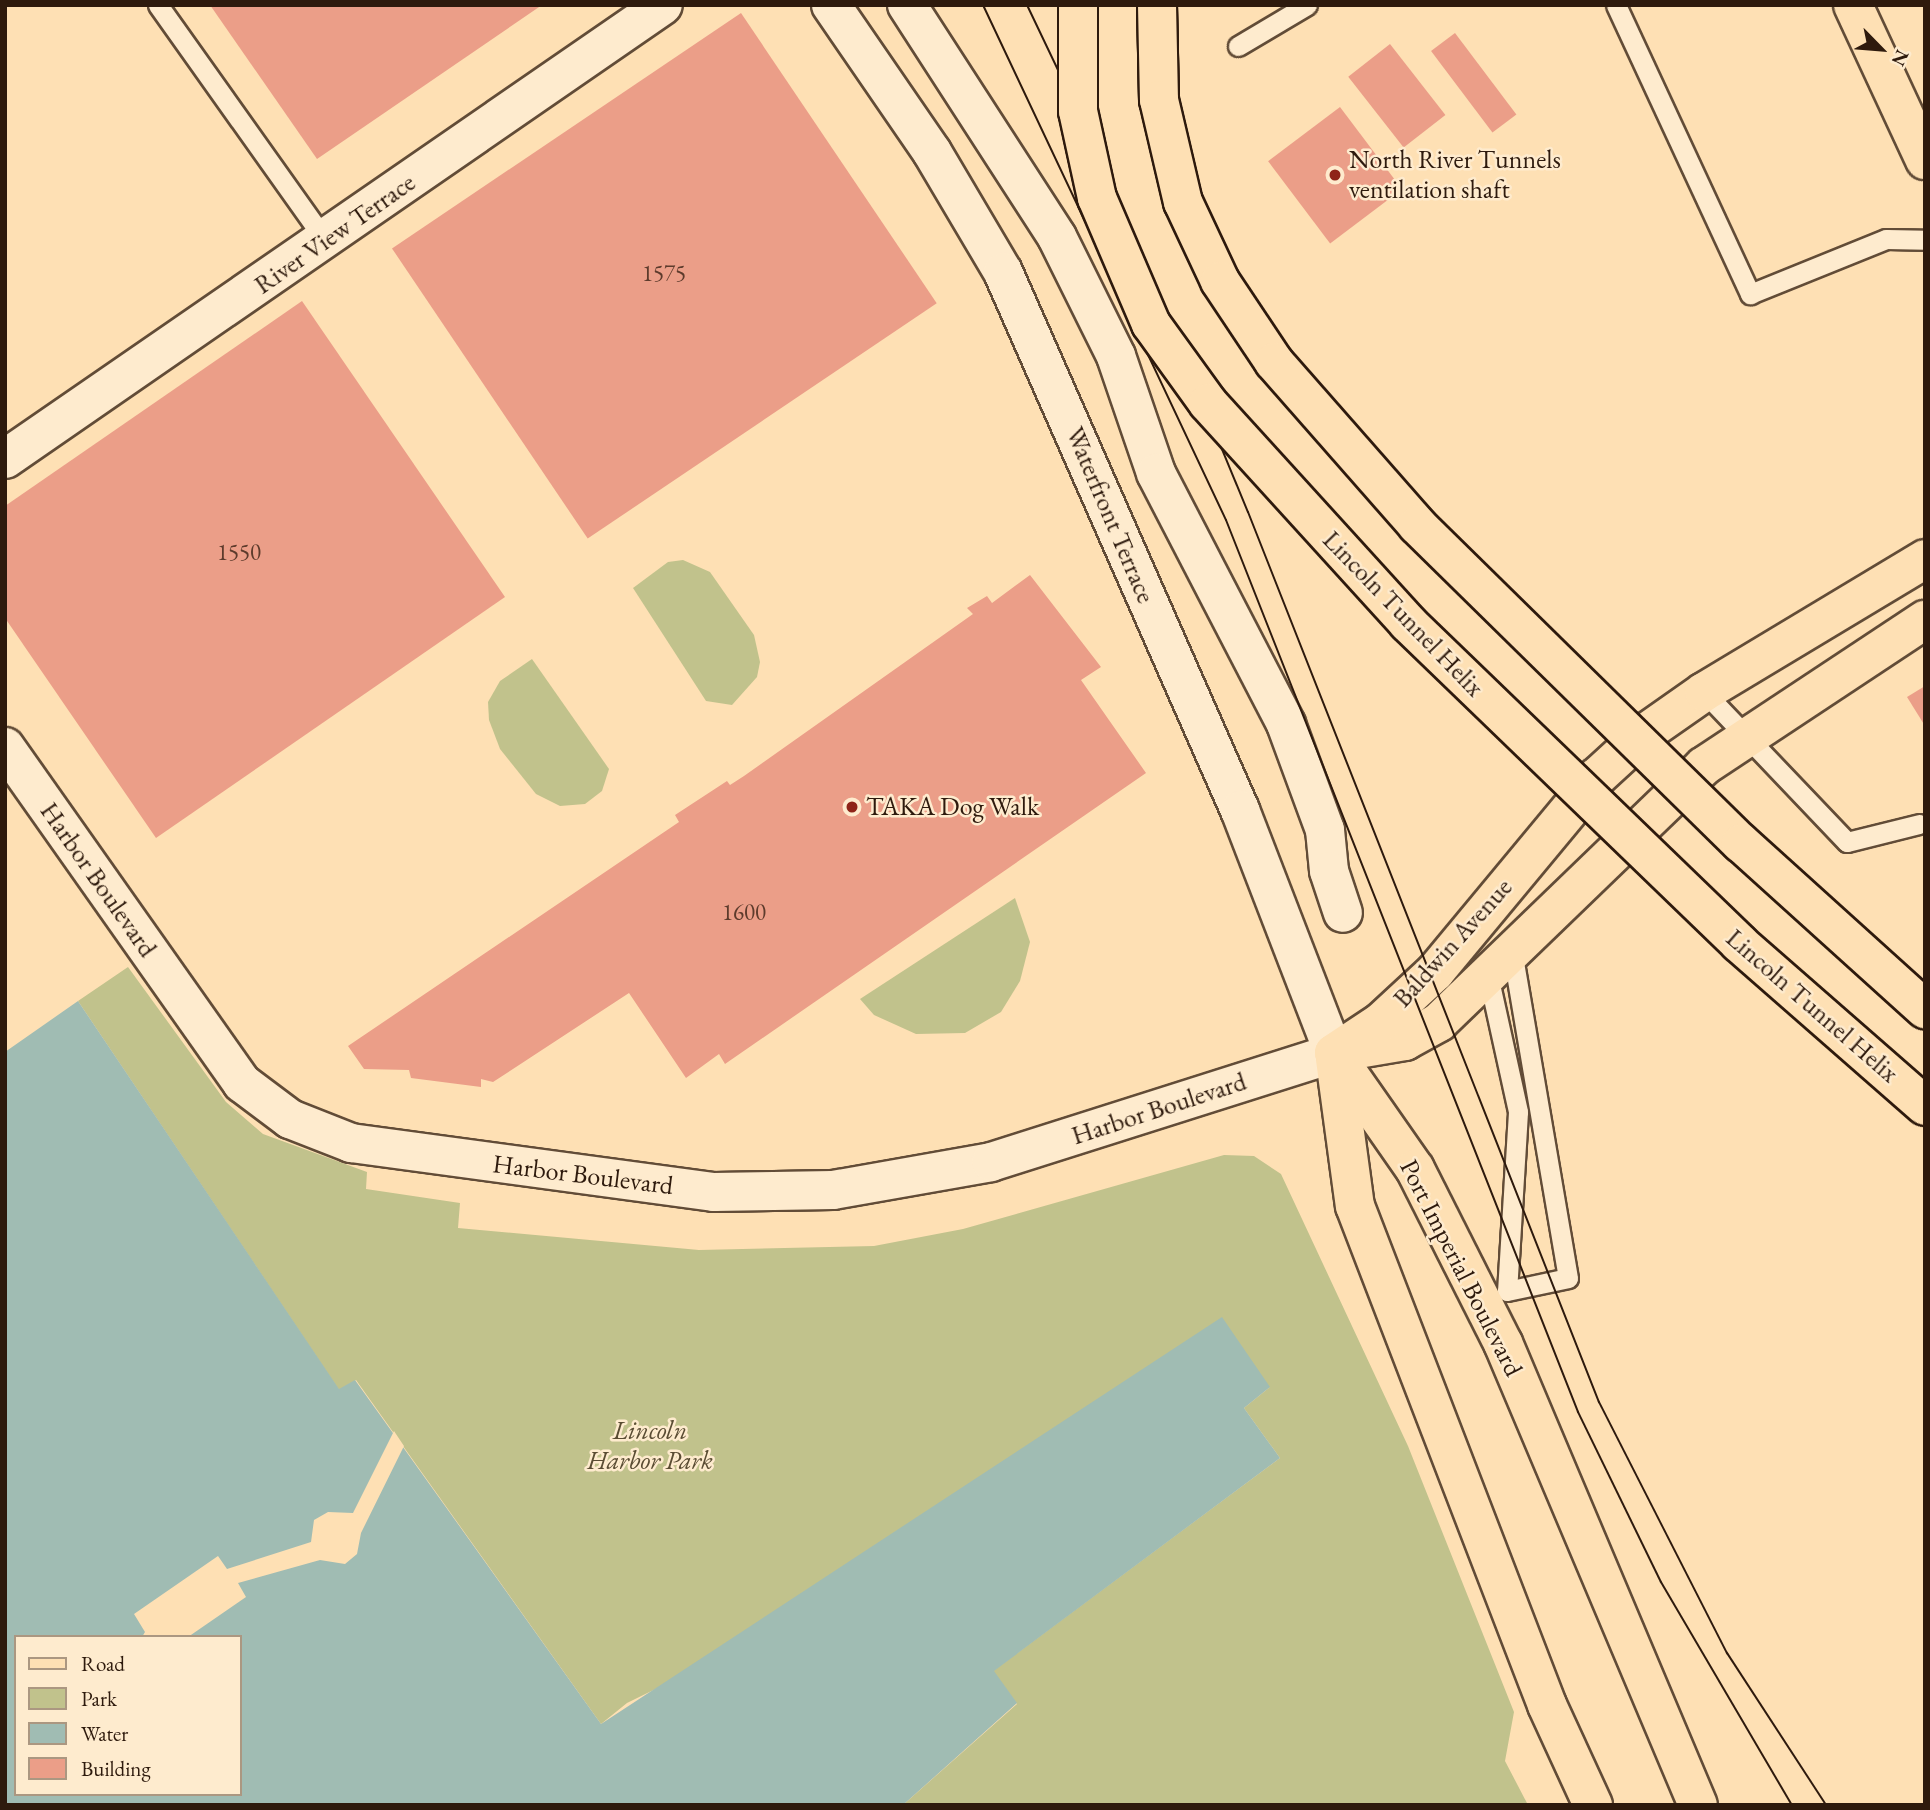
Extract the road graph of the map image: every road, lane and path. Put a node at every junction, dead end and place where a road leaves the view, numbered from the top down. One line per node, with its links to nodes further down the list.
1 (158, 5): 13 (lane)
2 (663, 5): 13 (street, River View Terrace)
3 (831, 5): 24 (street, Waterfront Terrace)
4 (907, 5): 21 (street)
5 (1078, 5): 25 (main road, Lincoln Tunnel Helix, bridge)
6 (1157, 5): 23 (main road, bridge)
7 (1307, 5): 10 (lane)
8 (1616, 5): 12 (lane)
9 (1853, 5): 11 (main road)
10 (1238, 46)
11 (1925, 160)
12 (1925, 240)
13 (326, 241): 14 (street, River View Terrace)
14 (5, 459)
15 (1925, 559): 17 (main road, Baldwin Avenue)
16 (1925, 620): 18 (main road, Baldwin Avenue)
17 (1703, 692): 18 (lane); 24 (main road, Baldwin Avenue)
18 (1745, 736): 20 (lane); 22 (main road, Baldwin Avenue)
19 (5, 747): 24 (street, Harbor Boulevard)
20 (1919, 824)
21 (1343, 913)
22 (1500, 963): 22 (lane); 24 (main road, Baldwin Avenue)
23 (1925, 1009)
24 (1334, 1053): 26 (main road); 27 (main road, Port Imperial Boulevard)
25 (1925, 1106)
26 (1593, 1805)
27 (1698, 1805)

